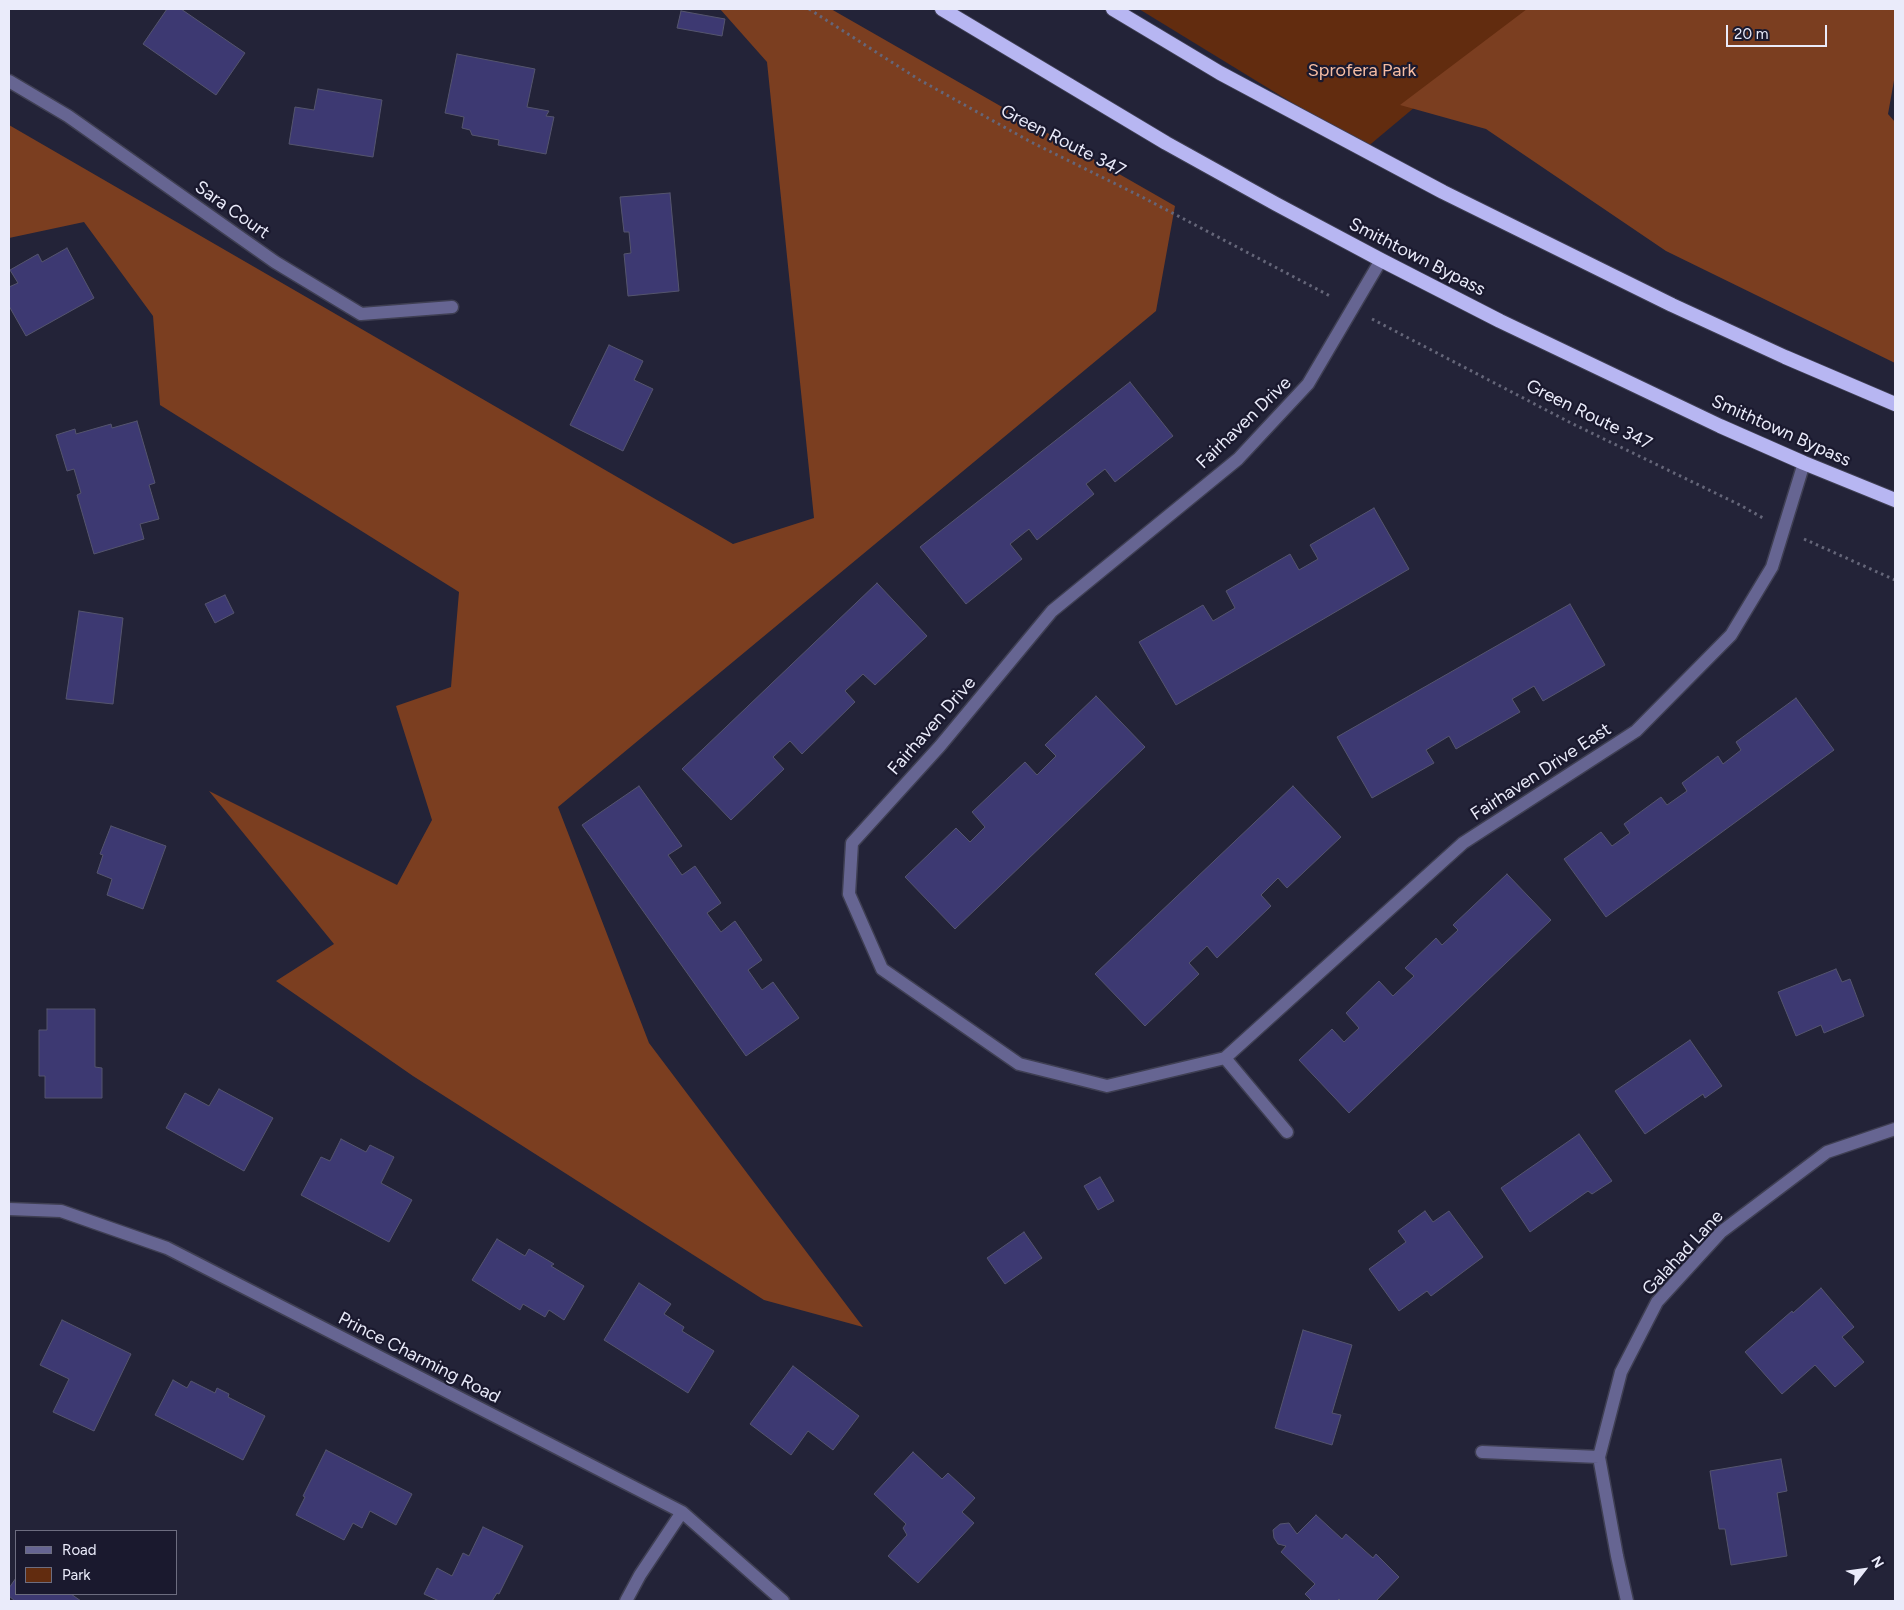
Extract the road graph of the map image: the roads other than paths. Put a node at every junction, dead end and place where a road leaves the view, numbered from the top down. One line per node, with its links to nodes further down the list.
1 (942, 9): 4 (highway, Smithtown Bypass)
2 (1113, 9): 6 (highway)
3 (9, 81): 5 (street, Sara Court)
4 (1381, 260): 7 (highway, Smithtown Bypass); 9 (street, Fairhaven Drive)
5 (452, 308)
6 (1895, 404)
7 (1804, 463): 8 (highway, Smithtown Bypass); 9 (street, Fairhaven Drive East)
8 (1895, 500)
9 (1225, 1058): 11 (street)
10 (1895, 1129): 14 (street, Galahad Lane)
11 (1287, 1132)
12 (9, 1208): 15 (street, Prince Charming Road)
13 (1482, 1452): 14 (street)
14 (1600, 1457): 18 (street, Galahad Lane)
15 (682, 1512): 16 (street); 17 (street, Prince Charming Road)
16 (626, 1601)
17 (783, 1601)
18 (1627, 1601)

